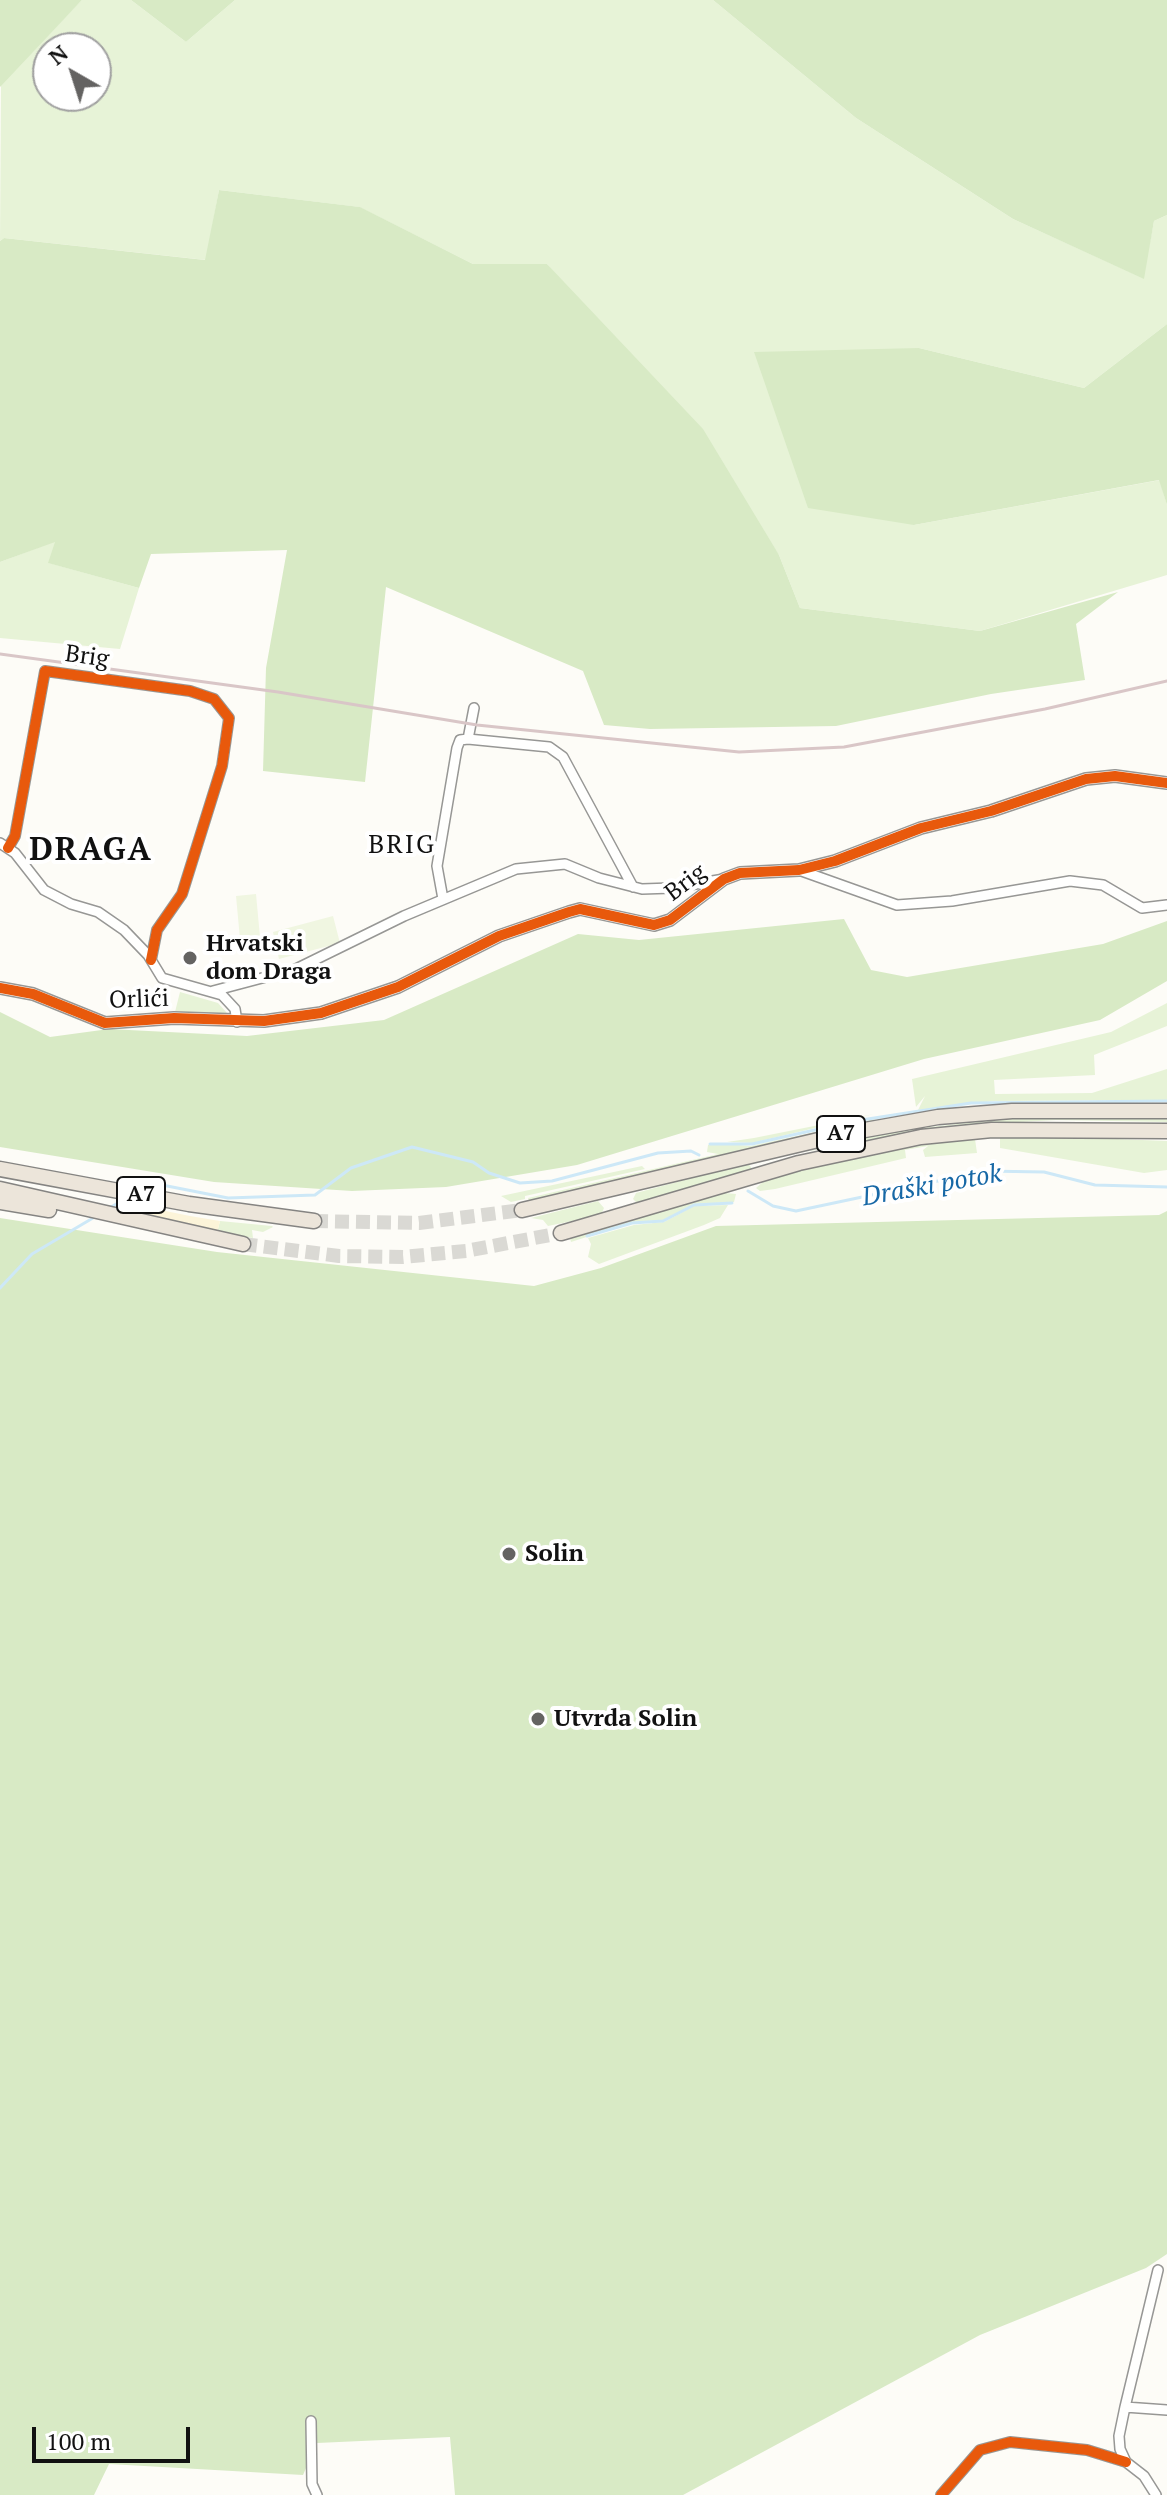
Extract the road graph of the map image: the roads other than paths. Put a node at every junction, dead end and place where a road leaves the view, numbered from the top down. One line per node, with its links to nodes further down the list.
1 (474, 708): 2 (street)
2 (468, 739): 7 (street, Brig); 8 (street)
3 (1167, 783): 5 (street, Brig)
4 (4, 845): 10 (street, Brig); 10 (street, Brig)
5 (799, 870): 6 (street, Brig); 9 (street, Brig)
6 (724, 879): 7 (street, Brig); 13 (street, Brig)
7 (633, 887): 8 (street, Brig)
8 (443, 899): 12 (street, Brig)
9 (1167, 905)
10 (151, 960): 12 (street, Brig)
11 (0, 988): 13 (street, Orlići)
12 (213, 991): 13 (street)
13 (237, 1022)
14 (1167, 1111): 19 (highway, A7)
15 (1167, 1131): 22 (highway, A7)
16 (0, 1169): 20 (highway, A7)
17 (0, 1189): 21 (highway, A7)
18 (0, 1202): 21 (highway)
19 (522, 1210)
20 (314, 1221)
21 (119, 1222): 23 (highway, A7)
22 (561, 1233)
23 (243, 1244)
24 (1158, 2270): 25 (street)
25 (1125, 2407): 26 (street); 28 (street)
26 (1167, 2410)
27 (311, 2421): 29 (street)
28 (1126, 2462): 30 (street); 31 (street)
29 (317, 2495)
30 (941, 2495)
31 (1156, 2495)

